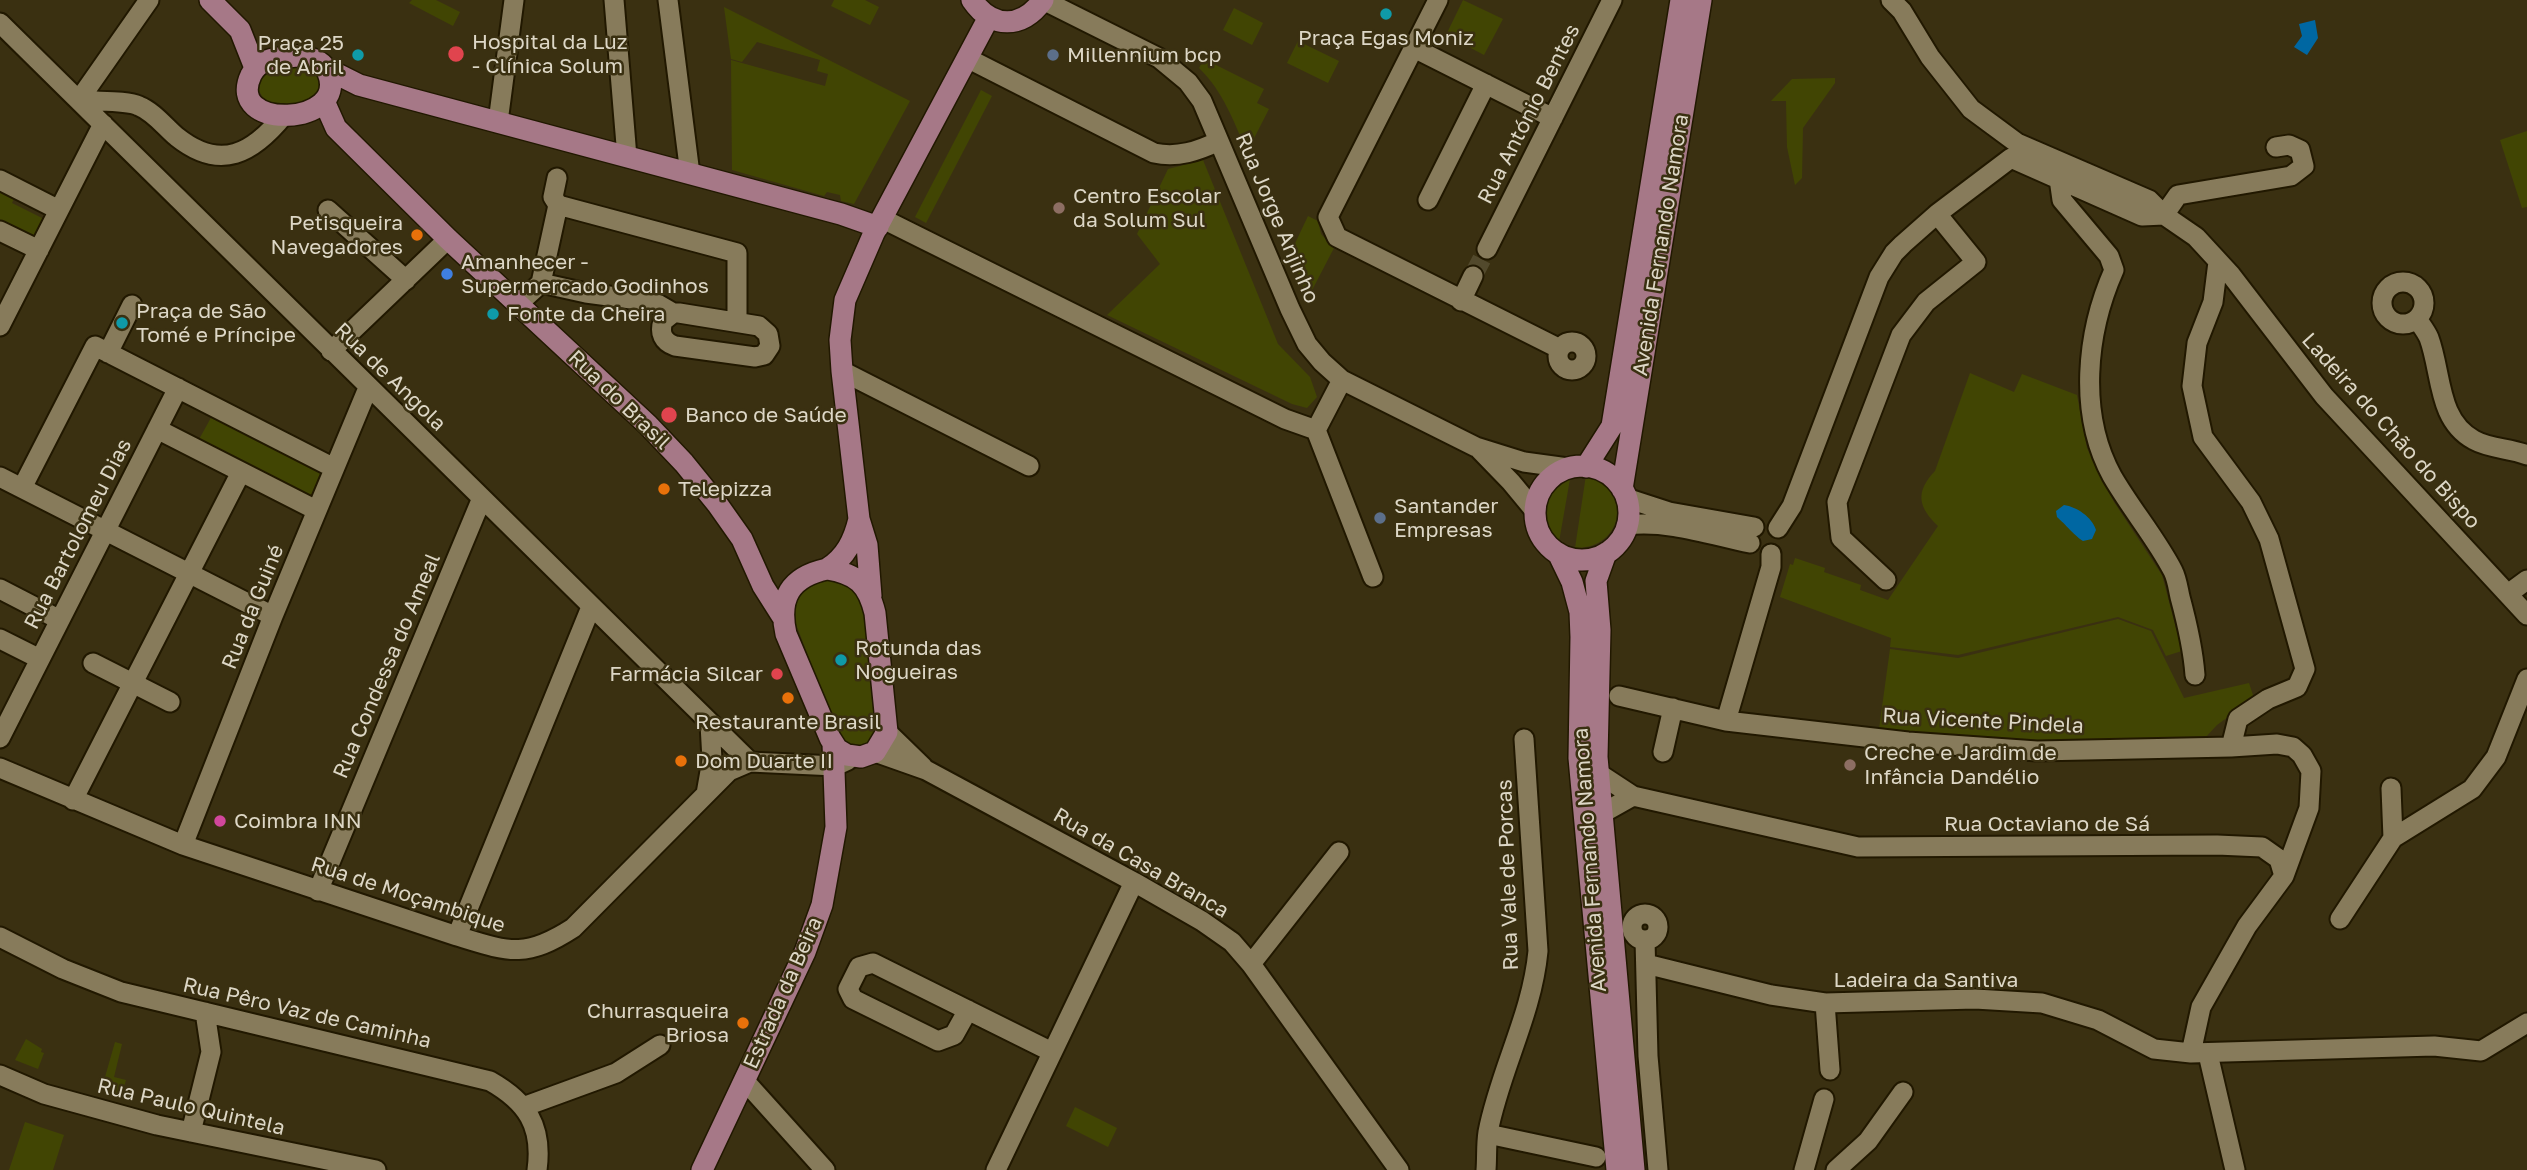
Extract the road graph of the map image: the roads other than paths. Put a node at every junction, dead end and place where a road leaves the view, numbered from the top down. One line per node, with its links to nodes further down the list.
1 (149, 0): 24 (street)
2 (210, 0): 15 (main road)
3 (514, 0): 27 (street)
4 (614, 0): 31 (street)
5 (668, 0): 32 (street)
6 (972, 0): 13 (main road)
7 (1043, 0): 13 (main road); 29 (street, Rua Jorge Anjinho)
8 (1438, 0): 16 (street)
9 (1612, 0): 26 (street, Rua António Bentes)
10 (1681, 0): 73 (main road, Avenida Fernando Namora)
11 (1701, 0): 77 (main road, Avenida Fernando Namora)
12 (1891, 0): 41 (street, Ladeira do Chão do Bispo)
13 (989, 17): 18 (main road)
14 (0, 23): 24 (street, Rua de Angola)
15 (240, 30): 17 (main road); 19 (main road)
16 (1414, 48): 21 (street); 52 (street)
17 (284, 58): 19 (main road); 20 (main road)
18 (967, 58): 29 (street); 42 (main road)
19 (255, 68): 25 (main road)
20 (327, 69): 22 (main road); 23 (main road, Rua do Brasil)
21 (1486, 84): 26 (street); 36 (street)
22 (359, 85): 23 (main road); 27 (main road)
23 (327, 97): 25 (main road); 44 (main road, Rua do Brasil)
24 (79, 100): 25 (street); 28 (street, Rua de Angola)
25 (284, 115)
26 (1553, 118): 45 (street, Rua António Bentes)
27 (498, 122): 31 (main road)
28 (103, 124): 38 (street); 62 (street, Rua de Angola)
29 (1219, 141): 64 (street, Rua Jorge Anjinho)
30 (2276, 147): 41 (street)
31 (627, 157): 32 (main road)
32 (690, 174): 42 (main road)
33 (557, 178): 37 (street)
34 (0, 180): 38 (street)
35 (2059, 180): 40 (street, Ladeira do Chão do Bispo); 41 (street, Ladeira do Chão do Bispo); 107 (street)
36 (1427, 200)
37 (558, 205): 50 (street); 58 (street)
38 (59, 210): 46 (street)
39 (328, 210): 49 (street)
40 (1937, 214): 83 (street); 93 (street)
41 (2164, 215): 47 (street, Ladeira do Chão do Bispo)
42 (880, 223): 63 (main road); 68 (street)
43 (0, 231): 46 (street)
44 (448, 239): 49 (street); 54 (main road, Rua do Brasil)
45 (1487, 249)
46 (38, 250): 59 (street)
47 (2218, 262): 51 (street, Ladeira do Chão do Bispo); 53 (street)
48 (1473, 276): 52 (street)
49 (405, 280): 62 (street)
50 (541, 283): 54 (street); 56 (street)
51 (2243, 291): 53 (street); 97 (street, Ladeira do Chão do Bispo)
52 (1461, 301): 61 (street)
53 (2213, 302): 119 (street)
54 (518, 304): 89 (main road, Rua do Brasil)
55 (132, 305): 60 (street)
56 (673, 313): 58 (street); 58 (street)
57 (2417, 319): 70 (street)
58 (737, 322)
59 (0, 326)
60 (101, 349): 65 (street); 76 (street)
61 (1560, 349)
62 (331, 351): 66 (street, Rua de Angola)
63 (842, 371): 71 (street); 81 (main road)
64 (1342, 380): 68 (street); 69 (street, Rua Jorge Anjinho)
65 (178, 388): 67 (street, Rua Bartolomeu Dias); 72 (street)
66 (369, 388): 72 (street, Rua da Guiné); 78 (street, Rua de Angola)
67 (157, 429): 74 (street); 84 (street, Rua Bartolomeu Dias)
68 (1316, 430): 92 (street)
69 (1476, 447): 73 (street, Rua Jorge Anjinho); 80 (street, Rua Jorge Anjinho)
70 (2527, 455)
71 (1029, 466)
72 (334, 468): 79 (street, Rua da Guiné)
73 (1577, 468): 77 (main road); 80 (main road, Avenida Fernando Namora)
74 (241, 472): 79 (street); 91 (street)
75 (0, 477): 76 (street)
76 (22, 488): 84 (street)
77 (1624, 494): 82 (main road, Avenida Fernando Namora); 85 (street)
78 (482, 498): 99 (street, Rua de Angola); 139 (street, Rua Condessa do Ameal)
79 (316, 510): 101 (street, Rua da Guiné)
80 (1535, 511): 86 (main road, Avenida Fernando Namora)
81 (859, 519): 90 (main road); 98 (main road)
82 (1627, 525): 85 (street); 87 (main road, Avenida Fernando Namora)
83 (1778, 528): 85 (street); 88 (street)
84 (106, 530): 91 (street); 103 (street, Rua Bartolomeu Dias)
85 (1752, 535): 88 (street)
86 (1558, 553): 87 (main road); 169 (main road, Avenida Fernando Namora)
87 (1606, 553): 127 (main road, Avenida Fernando Namora)
88 (1771, 554): 113 (street)
89 (753, 562): 95 (main road); 102 (main road, Rua do Brasil)
90 (827, 569): 95 (main road); 98 (main road)
91 (189, 573): 101 (street); 109 (street)
92 (1373, 577)
93 (1886, 580)
94 (2527, 580): 97 (street)
95 (794, 583): 102 (main road)
96 (0, 589): 103 (street)
97 (2508, 594): 100 (street, Ladeira do Chão do Bispo)
98 (871, 596): 115 (main road)
99 (591, 607): 114 (street, Rua de Angola); 141 (street)
100 (2527, 615)
101 (273, 616): 135 (street, Rua da Guiné)
102 (782, 616): 118 (main road)
103 (60, 620): 105 (street, Rua Bartolomeu Dias)
104 (0, 639): 105 (street)
105 (40, 659): 116 (street, Rua Bartolomeu Dias)
106 (93, 663): 109 (street)
107 (2195, 675)
108 (2527, 680): 134 (street)
109 (133, 683): 111 (street); 131 (street)
110 (1619, 696): 112 (street, Rua Vicente Pindela)
111 (170, 702)
112 (1673, 708): 113 (street, Rua Vicente Pindela); 120 (street)
113 (1726, 721): 119 (street, Rua Vicente Pindela)
114 (710, 724): 122 (street, Rua de Angola); 129 (street)
115 (887, 732): 121 (main road); 126 (street, Rua da Casa Branca)
116 (0, 738)
117 (1524, 739): 160 (street, Rua Vale de Porcas)
118 (832, 740): 121 (main road); 123 (street); 124 (main road, Estrada da Beira)
119 (2231, 747): 137 (street, Rua Vicente Pindela)
120 (1663, 752)
121 (864, 756): 124 (street); 126 (street, Rua da Casa Branca); 132 (main road, Estrada da Beira)
122 (750, 762): 123 (street); 129 (street, Rua de Moçambique)
123 (811, 765): 124 (street); 132 (street)
124 (835, 766): 132 (main road, Estrada da Beira)
125 (0, 768): 131 (street, Rua de Moçambique)
126 (926, 770): 138 (street, Rua da Casa Branca)
127 (1598, 773): 130 (street); 133 (main road, Avenida Fernando Namora)
128 (2391, 788): 134 (street)
129 (706, 794): 141 (street, Rua de Moçambique)
130 (1633, 796): 133 (street); 137 (street, Rua Octaviano de Sá)
131 (73, 800): 135 (street, Rua de Moçambique)
132 (837, 807): 155 (main road, Estrada da Beira)
133 (1601, 814): 170 (main road, Avenida Fernando Namora)
134 (2393, 838): 140 (street)
135 (183, 845): 139 (street, Rua de Moçambique)
136 (1339, 852): 144 (street)
137 (2284, 876): 152 (street)
138 (1134, 882): 144 (street, Rua da Casa Branca); 151 (street)
139 (318, 891): 141 (street, Rua de Moçambique)
140 (2340, 919)
141 (457, 936)
142 (1645, 940): 145 (street)
143 (6, 942): 148 (street, Rua Pêro Vaz de Caminha)
144 (1251, 964): 167 (street, Rua da Casa Branca)
145 (1646, 964): 146 (street, Ladeira da Santiva); 171 (street)
146 (1825, 1003): 152 (street, Ladeira da Santiva); 153 (street)
147 (968, 1010): 147 (street); 151 (street)
148 (205, 1012): 158 (street, Rua Pêro Vaz de Caminha); 159 (street)
149 (2527, 1023): 152 (street, Ladeira da Santiva)
150 (660, 1045): 158 (street)
151 (1052, 1052): 166 (street)
152 (2199, 1053): 174 (street)
153 (1830, 1070)
154 (0, 1075): 159 (street, Rua Paulo Quintela)
155 (744, 1080): 164 (main road, Estrada da Beira); 165 (street)
156 (1903, 1092): 173 (street)
157 (1824, 1099): 172 (street)
158 (523, 1107): 163 (street, Rua Pêro Vaz de Caminha)
159 (191, 1132): 162 (street, Rua Paulo Quintela)
160 (1488, 1134): 161 (street); 168 (street, Rua Vale de Porcas)
161 (1596, 1157)
162 (376, 1170)
163 (537, 1170)
164 (702, 1170)
165 (825, 1170)
166 (996, 1170)
167 (1399, 1170)
168 (1486, 1170)
169 (1617, 1170)
170 (1634, 1170)
171 (1658, 1170)
172 (1804, 1170)
173 (1836, 1170)
174 (2235, 1170)

